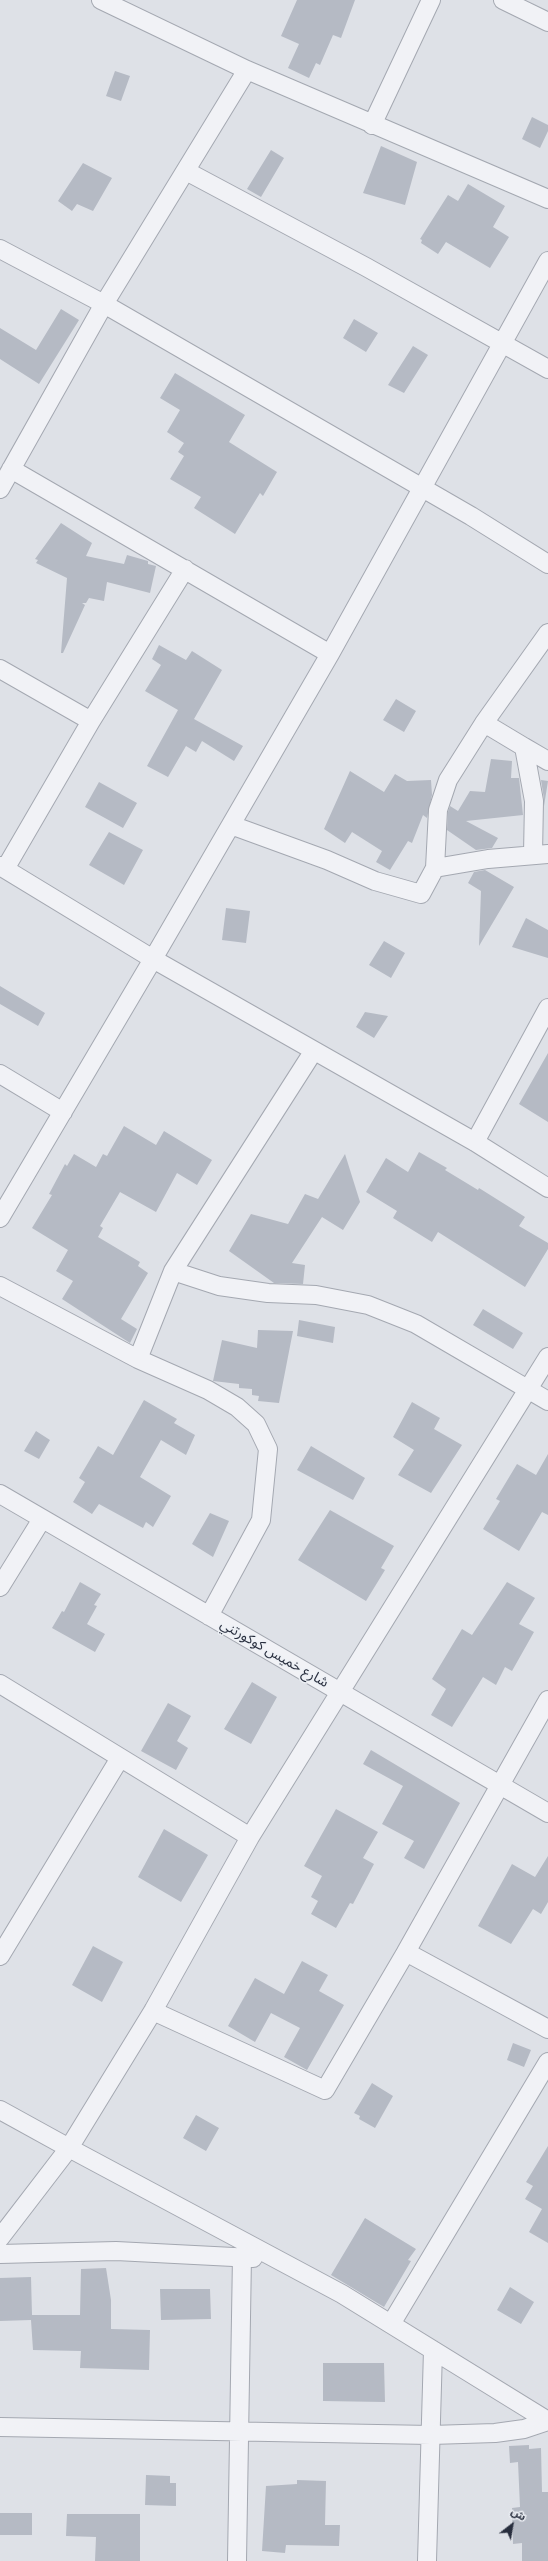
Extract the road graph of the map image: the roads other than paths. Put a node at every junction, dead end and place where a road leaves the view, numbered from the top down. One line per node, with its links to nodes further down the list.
1 (101, 0): 5 (street)
2 (431, 0): 6 (street)
3 (503, 0): 4 (street)
4 (548, 22)
5 (247, 70): 6 (street); 7 (street)
6 (372, 125): 8 (street)
7 (186, 171): 11 (street); 12 (street)
8 (548, 199)
9 (0, 249): 11 (street)
10 (548, 261): 12 (street)
11 (104, 304): 14 (street); 16 (street)
12 (500, 343): 13 (street); 16 (street)
13 (548, 369)
14 (12, 469): 15 (street); 18 (street)
15 (0, 489)
16 (422, 489): 17 (street); 20 (street)
17 (548, 564)
18 (185, 569): 20 (street); 22 (street)
19 (548, 633): 23 (street)
20 (330, 654): 26 (street)
21 (0, 669): 22 (street)
22 (91, 721): 28 (street)
23 (484, 723): 24 (street); 29 (street)
24 (524, 747): 25 (street); 27 (street)
25 (548, 761)
26 (231, 825): 29 (street); 30 (street)
27 (540, 854): 29 (street)
28 (3, 867): 30 (street)
29 (435, 868)
30 (153, 959): 32 (street); 34 (street)
31 (548, 1008): 35 (street)
32 (313, 1052): 35 (street); 38 (street)
33 (0, 1074): 34 (street)
34 (63, 1112): 37 (street)
35 (475, 1142): 36 (street)
36 (548, 1188)
37 (0, 1218)
38 (173, 1271): 41 (street); 42 (street)
39 (0, 1286): 41 (street)
40 (548, 1357): 42 (street)
41 (138, 1359): 47 (street)
42 (528, 1388): 43 (street); 49 (street)
43 (548, 1400)
44 (0, 1494): 45 (street, شارع خميس كوكورتني)
45 (42, 1519): 46 (street); 47 (street, شارع خميس كوكورتني)
46 (0, 1586)
47 (209, 1616): 49 (street, شارع خميس كوكورتني)
48 (0, 1684): 51 (street)
49 (340, 1692): 52 (street, شارع خميس كوكورتني); 54 (street)
50 (548, 1700): 52 (street)
51 (120, 1758): 54 (street); 55 (street)
52 (500, 1785): 53 (street, شارع خميس كوكورتني); 56 (street)
53 (548, 1813)
54 (250, 1837): 57 (street)
55 (2, 1948)
56 (406, 1952): 57 (street); 58 (street)
57 (153, 2011): 61 (street)
58 (548, 2029)
59 (548, 2062): 66 (street)
60 (0, 2110): 61 (street)
61 (69, 2148): 62 (street); 65 (street)
62 (0, 2238)
63 (0, 2254): 64 (street)
64 (242, 2256): 65 (street); 70 (street)
65 (291, 2266): 66 (street)
66 (391, 2324): 67 (street)
67 (432, 2350): 68 (street); 71 (street)
68 (548, 2421): 71 (street)
69 (0, 2426): 70 (street)
70 (240, 2431): 71 (street); 72 (street)
71 (431, 2435): 73 (street)
72 (237, 2561)
73 (427, 2561)

